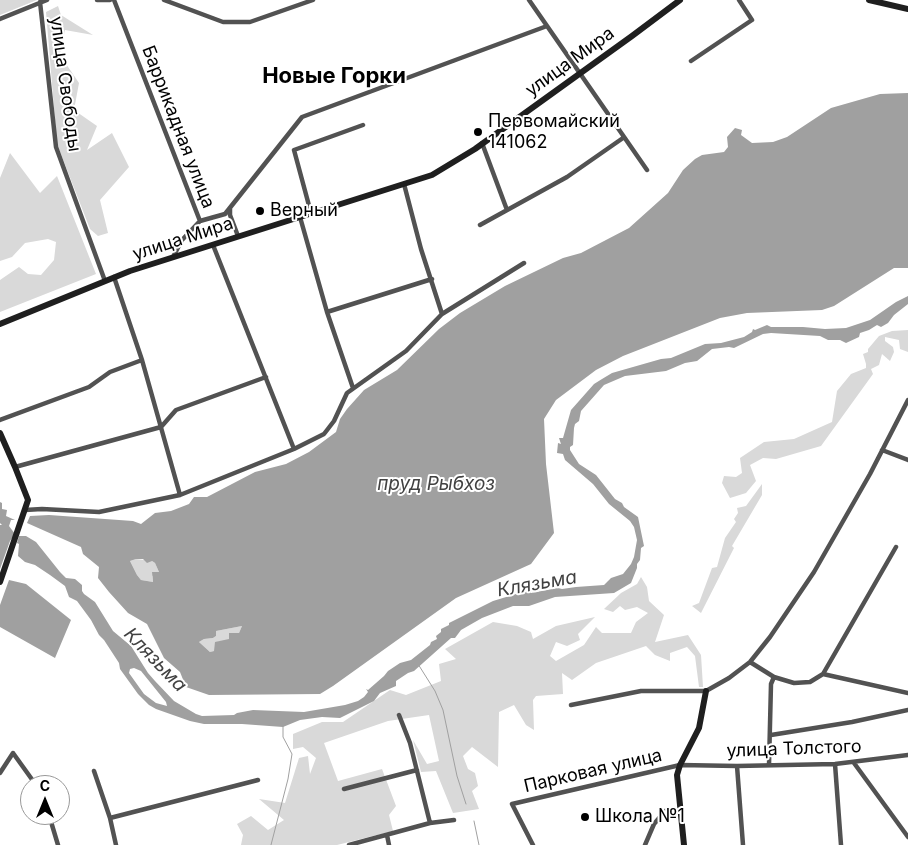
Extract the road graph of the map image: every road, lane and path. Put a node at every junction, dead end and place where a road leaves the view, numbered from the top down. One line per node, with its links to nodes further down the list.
1 (48, 0): 11 (street)
2 (97, 0): 3 (street)
3 (110, 0)
4 (114, 0): 26 (street, Баррикадная улица)
5 (164, 0): 6 (street)
6 (314, 0)
7 (529, 0): 14 (street)
8 (680, 0): 16 (street, улица Мира)
9 (738, 0): 15 (street)
10 (869, 0): 12 (street)
11 (40, 2): 13 (street); 34 (street, улица Свободы)
12 (908, 9)
13 (0, 20)
14 (547, 26): 16 (street); 22 (street)
15 (691, 61)
16 (580, 73): 18 (street); 19 (street, улица Мира)
17 (363, 125): 24 (street)
18 (623, 138): 20 (street); 23 (street)
19 (482, 143): 21 (street, улица Мира); 23 (street)
20 (647, 170)
21 (404, 184): 24 (street, улица Мира); 33 (street)
22 (230, 208): 26 (street); 28 (street)
23 (507, 210): 27 (street)
24 (311, 213): 25 (street, улица Мира)
25 (300, 217): 28 (street, улица Мира); 35 (street)
26 (200, 221): 30 (street, Баррикадная улица)
27 (480, 226)
28 (238, 236): 29 (street, улица Мира)
29 (213, 245): 30 (street, улица Мира); 39 (street)
30 (173, 257): 32 (street, улица Мира)
31 (524, 263): 36 (street)
32 (114, 278): 34 (street, улица Мира); 38 (street)
33 (432, 279): 35 (street); 36 (street)
34 (105, 281): 37 (street, улица Мира)
35 (327, 312): 40 (street)
36 (442, 314): 40 (street)
37 (0, 324)
38 (142, 360): 42 (street); 43 (street)
39 (266, 377): 43 (street); 45 (street)
40 (353, 388): 45 (street)
41 (908, 400): 46 (street)
42 (0, 420)
43 (161, 427): 48 (street); 49 (street)
44 (0, 434): 48 (street)
45 (294, 449): 49 (street)
46 (882, 450): 47 (street); 53 (street)
47 (908, 460)
48 (15, 467): 50 (street)
49 (180, 495): 50 (street)
50 (25, 510): 52 (street)
51 (896, 547): 54 (street)
52 (0, 582)
53 (750, 662): 55 (street); 56 (street)
54 (823, 674): 55 (street); 57 (street)
55 (774, 677): 61 (street)
56 (706, 692): 58 (street); 65 (street)
57 (908, 693)
58 (571, 705)
59 (908, 710): 61 (street)
60 (399, 715): 68 (street)
61 (771, 735): 67 (street)
62 (908, 755): 63 (street, улица Толстого)
63 (854, 762): 64 (street, улица Толстого); 80 (street)
64 (835, 764): 67 (street, улица Толстого); 89 (street)
65 (680, 765): 66 (street, улица Толстого); 74 (street); 85 (street, Парковая улица)
66 (737, 766): 67 (street, улица Толстого); 88 (street)
67 (770, 766)
68 (417, 770): 73 (street); 77 (street)
69 (94, 771): 75 (street)
70 (0, 773): 71 (street)
71 (29, 775)
72 (258, 780): 75 (street)
73 (344, 789)
74 (680, 810): 86 (street); 87 (street)
75 (110, 818): 82 (street)
76 (454, 820): 77 (street)
77 (430, 823): 79 (street)
78 (52, 825): 81 (street)
79 (387, 835): 83 (street); 84 (street)
80 (908, 837)
81 (58, 845)
82 (116, 845)
83 (349, 845)
84 (389, 845)
85 (533, 845)
86 (645, 845)
87 (684, 845)
88 (743, 845)
89 (841, 845)

